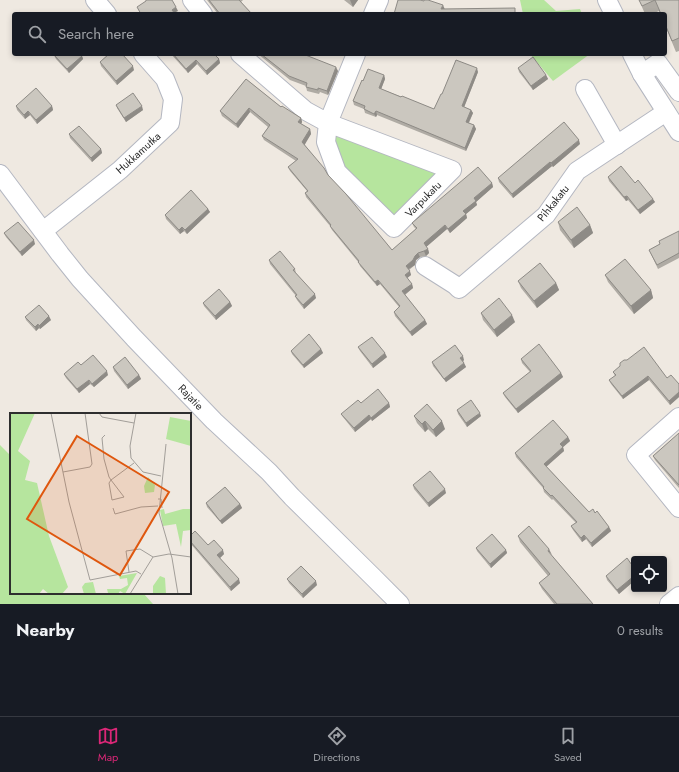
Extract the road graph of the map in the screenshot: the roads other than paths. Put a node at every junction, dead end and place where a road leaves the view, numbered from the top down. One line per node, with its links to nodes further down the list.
1 (95, 0): 5 (street)
2 (192, 0): 6 (street)
3 (379, 0): 7 (street)
4 (607, 0): 8 (street)
5 (105, 12)
6 (201, 12)
7 (374, 12)
8 (613, 12)
9 (145, 56): 21 (street, Hukkamutka)
10 (242, 56): 17 (street, Varpukatu)
11 (355, 56): 17 (street, Varpukatu)
12 (633, 56): 13 (street)
13 (642, 74): 15 (street); 16 (street)
14 (585, 89): 19 (street)
15 (679, 92)
16 (666, 112): 18 (street); 19 (street, Pihkakatu)
17 (328, 123): 17 (street, Varpukatu)
18 (679, 132)
19 (617, 145): 22 (street, Pihkakatu)
20 (0, 174): 21 (street, Rajatie)
21 (43, 231): 26 (street, Rajatie)
22 (425, 266)
23 (679, 417): 24 (street)
24 (679, 508)
25 (679, 596): 27 (street)
26 (400, 604)
27 (669, 604)

